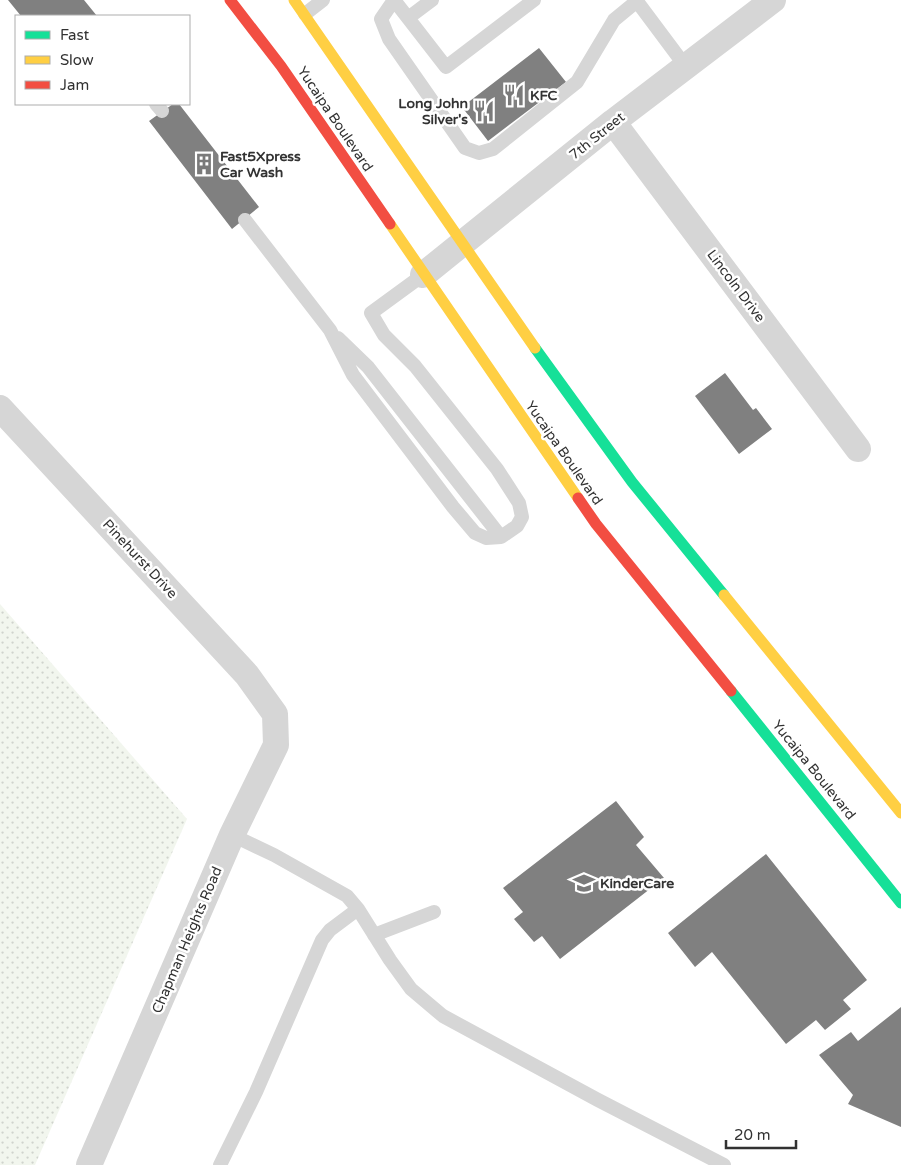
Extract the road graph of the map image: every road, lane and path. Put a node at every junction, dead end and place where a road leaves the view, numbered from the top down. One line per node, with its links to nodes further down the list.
1 (230, 0): 15 (main road, Yucaipa Boulevard)
2 (294, 0): 9 (main road)
3 (323, 0): 9 (lane)
4 (394, 0): 8 (lane); 10 (lane)
5 (432, 0): 10 (lane)
6 (534, 0): 10 (lane)
7 (773, 0): 11 (street, 7th Street)
8 (637, 1): 11 (lane)
9 (305, 14): 14 (main road)
10 (408, 18)
11 (686, 67): 12 (street, 7th Street)
12 (613, 122): 14 (street, 7th Street); 17 (street, Lincoln Drive)
13 (245, 220): 15 (lane)
14 (463, 244): 15 (street, 7th Street); 19 (main road)
15 (423, 275): 21 (main road, Yucaipa Boulevard)
16 (0, 408): 18 (street, Pinehurst Drive)
17 (858, 449)
18 (275, 714): 20 (street, Chapman Heights Road)
19 (901, 813)
20 (232, 835): 22 (lane); 25 (street, Chapman Heights Road)
21 (901, 903)
22 (358, 909): 24 (lane); 26 (lane)
23 (434, 912): 24 (lane)
24 (374, 935): 27 (lane)
25 (89, 1165)
26 (220, 1165)
27 (724, 1165)

